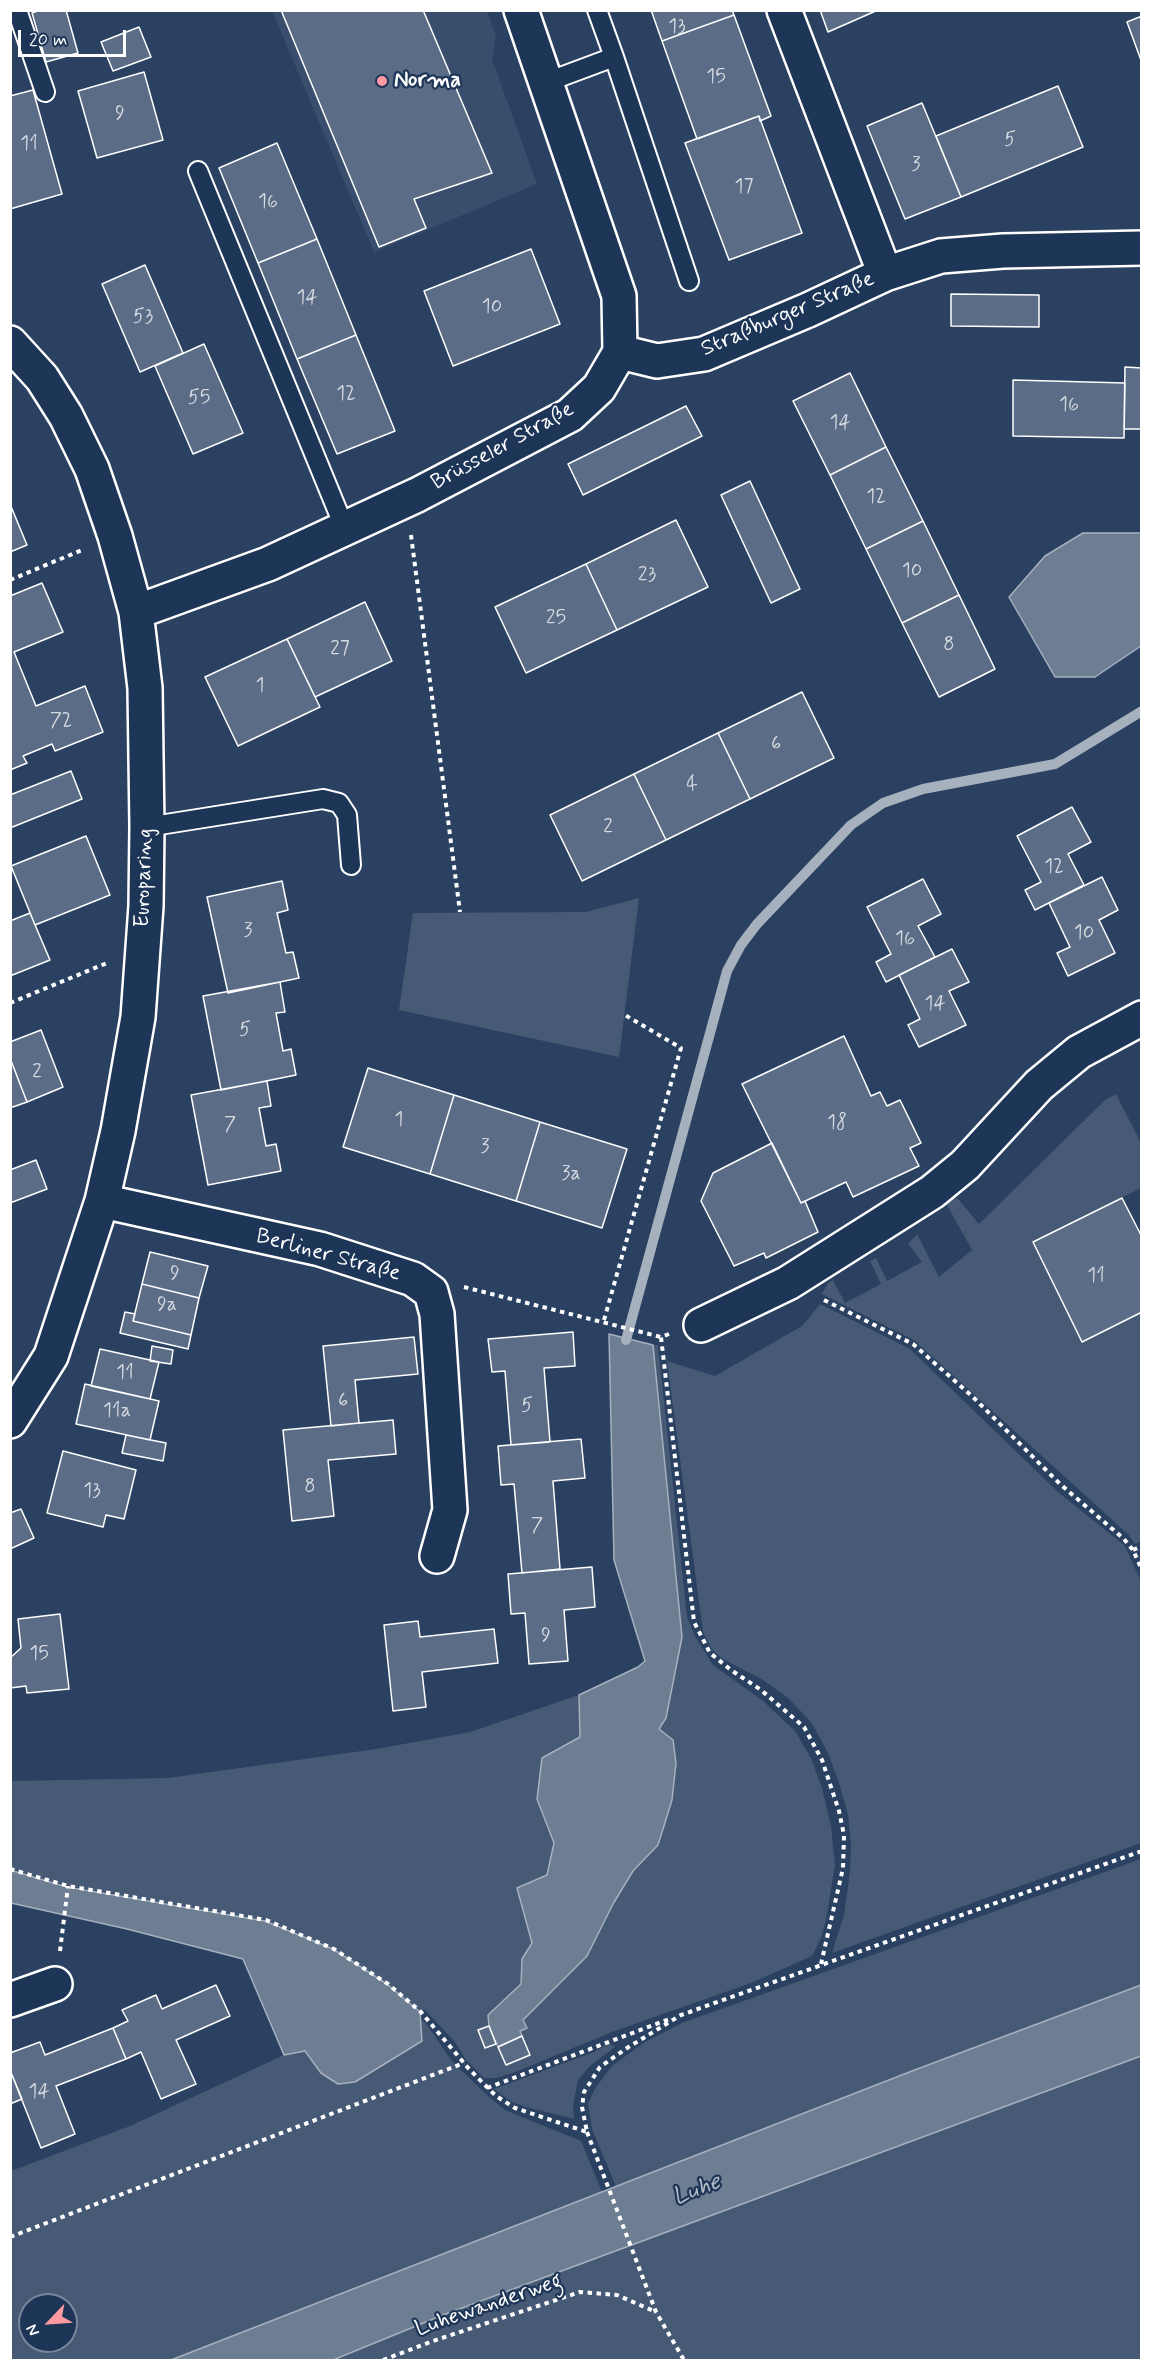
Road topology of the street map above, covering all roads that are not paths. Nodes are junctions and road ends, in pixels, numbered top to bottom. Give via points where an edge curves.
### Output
1 (17, 10) edge
2 (521, 10) edge
3 (597, 10) edge
4 (784, 10) edge
5 (614, 57) junction
6 (547, 82) junction
7 (45, 92) dead end
8 (198, 171) dead end
9 (1142, 248) edge
10 (885, 274) junction
11 (689, 281) dead end
12 (10, 344) edge
13 (620, 352) junction
14 (345, 529) junction
15 (136, 612) junction
16 (147, 826) junction
17 (351, 865) dead end
18 (1142, 1018) edge
19 (102, 1201) junction
20 (701, 1325) road end
21 (10, 1421) edge
22 (437, 1556) dead end
23 (55, 1984) dead end
24 (10, 2000) edge

1 - 7 lane
2 - 6 street
3 - 5 lane
4 - 10 street, Straßburger Straße
5 - 6 lane
5 - 11 lane
6 - 13 street via 619,296
8 - 14 lane
9 - 10 street, Straßburger Straße via 941,256
10 - 13 street, Straßburger Straße via 704,354 657,361
12 - 15 street, Europaring via 42,378 92,469
13 - 14 street, Brüsseler Straße via 599,388 570,415
14 - 15 street, Brüsseler Straße via 268,564
15 - 16 street, Europaring via 145,688
16 - 17 lane via 323,799 339,803 347,815
16 - 19 street, Europaring via 138,1017
18 - 20 street via 1079,1052 1047,1078 964,1165 932,1192 788,1283
19 - 21 street, Europaring via 51,1356
19 - 22 street, Berliner Straße via 320,1250 413,1279 431,1293 437,1314 450,1510
23 - 24 street

